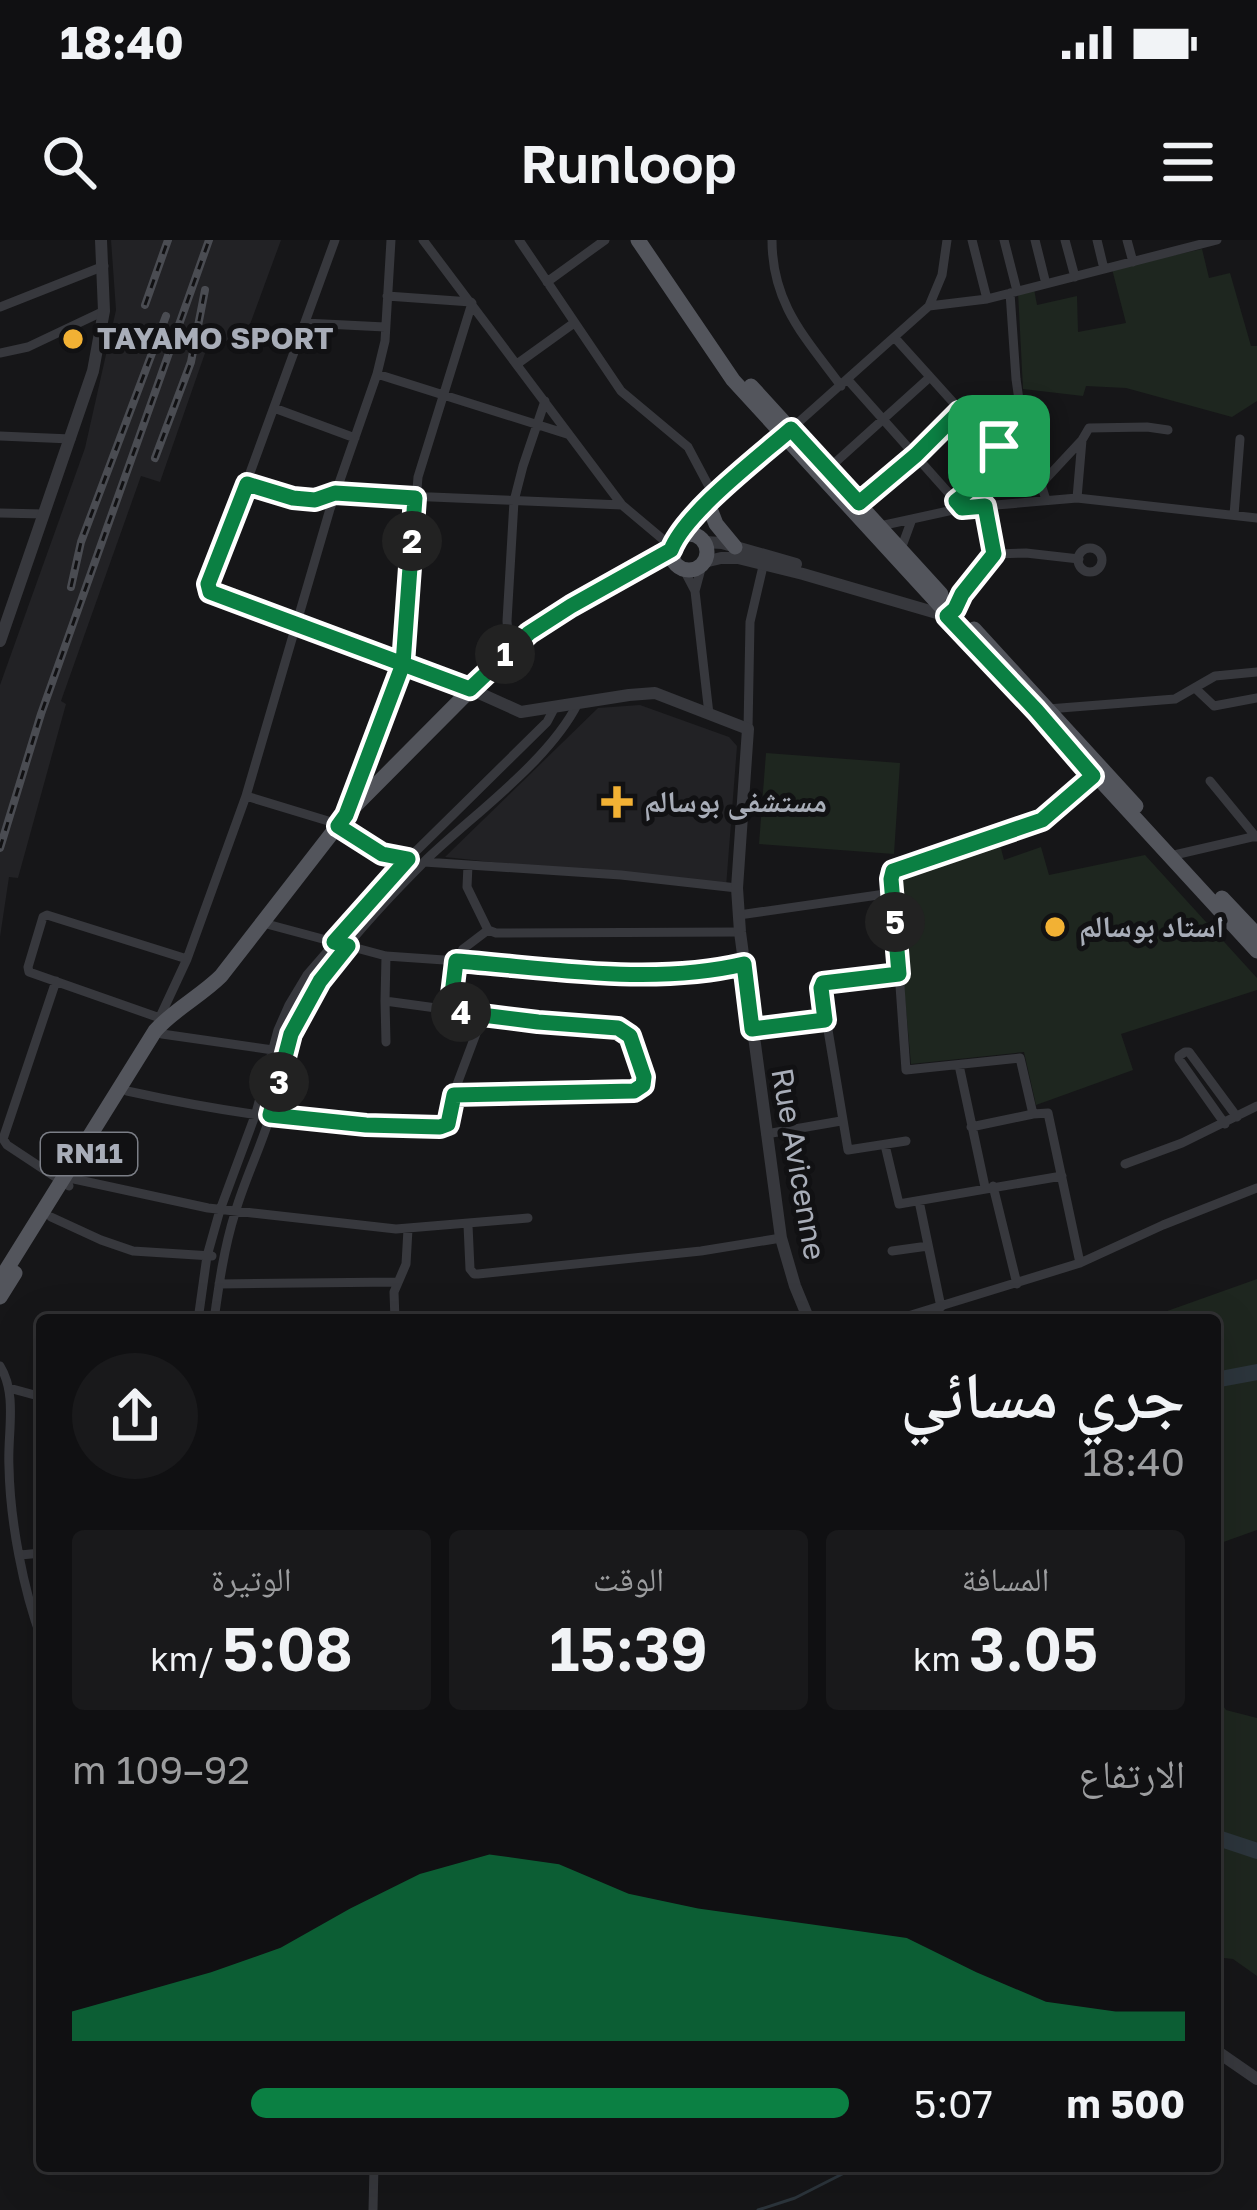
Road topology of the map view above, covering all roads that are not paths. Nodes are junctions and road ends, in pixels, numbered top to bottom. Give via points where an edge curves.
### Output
1 (101, 240) edge
2 (335, 240) edge
3 (391, 240) edge
4 (423, 240) edge
5 (519, 240) edge
6 (605, 240) edge
7 (638, 240) edge
8 (650, 240) edge
9 (772, 240) edge
10 (947, 240) edge
11 (972, 240) edge
12 (1004, 240) edge
13 (1036, 240) edge
14 (1065, 240) edge
15 (1096, 240) edge
16 (1127, 240) edge
17 (1159, 240) edge
18 (1216, 240) edge
19 (1191, 244) edge
20 (1162, 255) junction
21 (1132, 262) junction
22 (104, 266) junction
23 (1104, 269) junction
24 (1075, 277) junction
25 (547, 282) junction
26 (1046, 284) junction
27 (1014, 292) junction
28 (387, 296) junction
29 (986, 299) junction
30 (472, 303) junction
31 (929, 306) junction
32 (0, 307) edge
33 (104, 311) junction
34 (305, 323) junction
35 (574, 323) junction
36 (385, 327) junction
37 (895, 338) junction
38 (0, 353) edge
39 (517, 364) junction
40 (377, 374) junction
41 (930, 377) junction
42 (844, 383) junction
43 (443, 395) junction
44 (545, 401) junction
45 (274, 408) junction
46 (959, 412) junction
47 (885, 420) junction
48 (536, 424) junction
49 (1168, 430) dead end
50 (787, 433) junction
51 (567, 434) junction
52 (0, 436) edge
53 (355, 438) junction
54 (71, 439) junction
55 (1082, 440) junction
56 (1240, 440) dead end
57 (999, 446) junction
58 (916, 455) junction
59 (1028, 463) junction
60 (828, 469) junction
61 (247, 484) junction
62 (1041, 484) junction
63 (335, 493) junction
64 (415, 498) junction
65 (1077, 498) junction
66 (1046, 500) junction
67 (514, 501) junction
68 (711, 501) junction
69 (859, 503) junction
70 (622, 505) junction
71 (959, 505) junction
72 (985, 506) junction
73 (0, 513) edge
74 (44, 514) junction
75 (1234, 515) junction
76 (1257, 518) edge
77 (912, 519) junction
78 (880, 526) junction
79 (704, 540) junction
80 (735, 547) junction
81 (902, 549) junction
82 (676, 550) junction
83 (994, 554) junction
84 (1079, 559) dead end
85 (765, 560) junction
86 (703, 564) junction
87 (695, 591) junction
88 (949, 604) junction
89 (507, 621) junction
90 (296, 625) junction
91 (529, 633) junction
92 (0, 640) edge
93 (510, 650) junction
94 (403, 664) junction
95 (1257, 671) edge
96 (1196, 688) junction
97 (470, 689) junction
98 (1257, 698) edge
99 (578, 703) junction
100 (555, 707) junction
101 (1042, 709) junction
102 (709, 714) junction
103 (748, 729) junction
104 (1093, 776) junction
105 (1210, 781) dead end
106 (1120, 795) junction
107 (246, 796) junction
108 (341, 822) junction
109 (1256, 837) edge
110 (1175, 855) junction
111 (408, 859) junction
112 (424, 862) junction
113 (468, 865) junction
114 (737, 887) junction
115 (892, 893) junction
116 (739, 915) junction
117 (263, 923) junction
118 (488, 930) junction
119 (740, 932) junction
120 (1257, 935) edge
121 (334, 942) junction
122 (348, 946) junction
123 (1257, 952) edge
124 (386, 956) junction
125 (187, 959) junction
126 (456, 961) junction
127 (744, 964) junction
128 (899, 974) junction
129 (56, 981) junction
130 (385, 1001) junction
131 (450, 1011) junction
132 (483, 1015) junction
133 (825, 1020) junction
134 (167, 1021) junction
135 (752, 1029) junction
136 (386, 1042) dead end
137 (272, 1050) junction
138 (958, 1065) junction
139 (127, 1091) junction
140 (454, 1095) junction
141 (1257, 1106) edge
142 (256, 1113) junction
143 (1033, 1114) junction
144 (270, 1115) junction
145 (1237, 1117) junction
146 (841, 1121) junction
147 (1225, 1124) junction
148 (971, 1127) junction
149 (766, 1134) junction
150 (906, 1141) dead end
151 (885, 1145) junction
152 (1125, 1164) dead end
153 (1063, 1176) junction
154 (69, 1182) junction
155 (989, 1186) junction
156 (1257, 1188) edge
157 (919, 1201) junction
158 (220, 1210) junction
159 (235, 1211) junction
160 (50, 1217) junction
161 (528, 1218) dead end
162 (468, 1225) junction
163 (408, 1229) junction
164 (781, 1238) junction
165 (928, 1246) junction
166 (892, 1251) dead end
167 (207, 1256) junction
168 (224, 1257) junction
169 (6, 1259) edge
170 (1080, 1263) junction
171 (0, 1280) edge
172 (397, 1282) junction
173 (1017, 1283) junction
174 (219, 1284) junction
175 (0, 1297) edge
176 (941, 1307) junction
177 (199, 1314) edge
178 (215, 1314) edge
179 (395, 1314) edge
180 (807, 1314) edge
181 (916, 1314) edge
182 (0, 1366) edge
183 (9, 1388) junction
184 (36, 1395) edge
185 (36, 1554) edge
186 (20, 1555) junction
187 (36, 1622) edge
188 (1221, 2054) edge
189 (1257, 2079) edge
190 (374, 2172) edge
191 (373, 2210) edge

1 - 22 street
2 - 34 street
3 - 28 street
4 - 30 street
5 - 25 street
6 - 25 street
7 - 50 main road via 733,380
8 - 50 main road
9 - 42 street via 784,306
10 - 31 street
11 - 29 street
12 - 27 street
13 - 26 street
14 - 24 street
15 - 23 street
16 - 21 street
17 - 20 street
18 - 19 street
19 - 20 street
20 - 21 street
21 - 23 street
22 - 32 street
22 - 33 street
23 - 24 street
24 - 26 street
25 - 35 street
26 - 27 street
27 - 29 street
27 - 59 street
28 - 30 street
28 - 36 street
29 - 31 street
30 - 39 street
30 - 43 street
31 - 37 street
33 - 38 street
33 - 54 street
34 - 36 street
34 - 45 street
35 - 39 street
35 - 68 street via 621,391 688,447
36 - 40 street
37 - 41 street
37 - 42 street
39 - 44 street
40 - 43 street
40 - 53 street
41 - 46 street
41 - 47 street
42 - 47 street
42 - 50 street
43 - 48 street
43 - 64 street
44 - 48 street
44 - 51 street
45 - 53 street
45 - 61 street
46 - 57 street
46 - 58 street
47 - 58 street
47 - 60 street
48 - 51 street
48 - 67 street
49 - 55 street via 1092,428
50 - 60 main road
50 - 68 main road
50 - 88 main road
51 - 70 street
52 - 54 street
53 - 63 street
54 - 74 street
55 - 62 street
55 - 65 street
56 - 75 street
57 - 59 street
57 - 71 street
58 - 69 street
58 - 71 street
59 - 62 street
60 - 69 main road
61 - 63 street via 293,498
61 - 90 street via 208,584 212,593
62 - 66 street
63 - 64 street
63 - 90 street
64 - 67 street
64 - 94 street
65 - 66 street
65 - 75 street
66 - 72 street
67 - 70 street
67 - 89 street
68 - 79 main road
68 - 80 main road via 716,524
68 - 82 main road
69 - 78 main road
70 - 82 street
71 - 72 street
71 - 77 street
72 - 83 street
73 - 74 street
74 - 92 street
75 - 76 street
77 - 78 street
77 - 81 street
78 - 81 main road
79 - 80 street
79 - 82 main road, RN11 via 690,533
79 - 86 main road
80 - 85 street
81 - 88 main road
82 - 86 main road, RN11 via 690,570
82 - 87 street
82 - 91 main road, RN11
83 - 84 street
83 - 88 street
85 - 86 street
85 - 88 street
85 - 103 street via 750,622
86 - 87 street
87 - 102 street
88 - 101 main road
89 - 91 street
89 - 93 street
90 - 94 street
90 - 107 street
91 - 93 main road, RN11
93 - 97 main road, RN11
94 - 97 street
94 - 108 street
95 - 96 street via 1215,676
96 - 98 street via 1214,706
96 - 101 street via 1175,699
97 - 100 street via 521,712
97 - 108 main road, RN11
99 - 100 street
99 - 102 street via 655,693
99 - 112 street via 556,739
100 - 111 street
101 - 104 main road
101 - 106 main road
102 - 103 street
103 - 114 street, Rue Avicenne
104 - 106 main road
104 - 115 street via 1042,820 897,868
105 - 109 street
106 - 110 main road
107 - 108 street
107 - 125 street
108 - 111 street via 382,854
108 - 117 main road, RN11
109 - 110 street
110 - 120 main road
110 - 123 main road
111 - 112 street
111 - 121 street
112 - 113 street
112 - 122 street
113 - 114 street
113 - 118 street via 466,887
114 - 116 street, Rue Avicenne
115 - 116 street
115 - 128 street
116 - 119 street, Rue Avicenne
117 - 121 street
117 - 134 main road, RN11 via 221,976
118 - 119 street
118 - 126 street
119 - 127 street, Rue Avicenne
121 - 122 street
121 - 137 street via 289,1005
122 - 124 street
122 - 144 street via 291,1034
124 - 126 street
124 - 130 street
125 - 129 street via 46,915 28,970
125 - 134 street
126 - 127 street via 663,975
126 - 131 street
127 - 135 street, Rue Avicenne
128 - 133 street via 823,983
128 - 138 street via 906,1070
129 - 134 street
129 - 154 street via 3,1139
130 - 131 street
130 - 136 street
131 - 132 street
132 - 140 street
132 - 140 street via 618,1028 630,1036 643,1085
133 - 135 street
133 - 146 street
134 - 137 street
134 - 139 main road, RN11
134 - 154 main road, RN11
135 - 149 street, Rue Avicenne
137 - 142 street
138 - 143 street via 1022,1059
138 - 148 street
139 - 142 street
139 - 154 main road, RN11
140 - 144 street via 448,1124 440,1127
141 - 145 street
142 - 144 street
142 - 158 street
143 - 148 street
143 - 153 street via 1049,1116
144 - 159 street
145 - 147 street
145 - 147 street via 1185,1052 1179,1059
146 - 149 street
146 - 151 street via 848,1150
147 - 152 street
148 - 155 street
149 - 164 street, Rue Avicenne
150 - 151 street
151 - 157 street via 898,1202
153 - 155 street
153 - 170 street
154 - 158 street
154 - 160 main road, RN11
154 - 169 main road, RN11
155 - 157 street
155 - 173 street
156 - 170 street
157 - 165 street
158 - 159 street
158 - 167 street
159 - 163 street
159 - 168 street
160 - 167 street via 133,1250
160 - 175 main road, RN11
161 - 162 street
162 - 163 street
162 - 164 street via 474,1274
163 - 172 street
164 - 180 street, Rue Avicenne
165 - 166 street
165 - 176 street
167 - 168 street
167 - 177 street
168 - 174 street
169 - 171 main road, RN11
170 - 173 street
172 - 174 street
172 - 179 street
173 - 176 street
174 - 178 street
176 - 181 street
182 - 183 street
183 - 184 street
183 - 186 street via 8,1468
185 - 186 street
186 - 187 street
188 - 189 street
190 - 191 street

